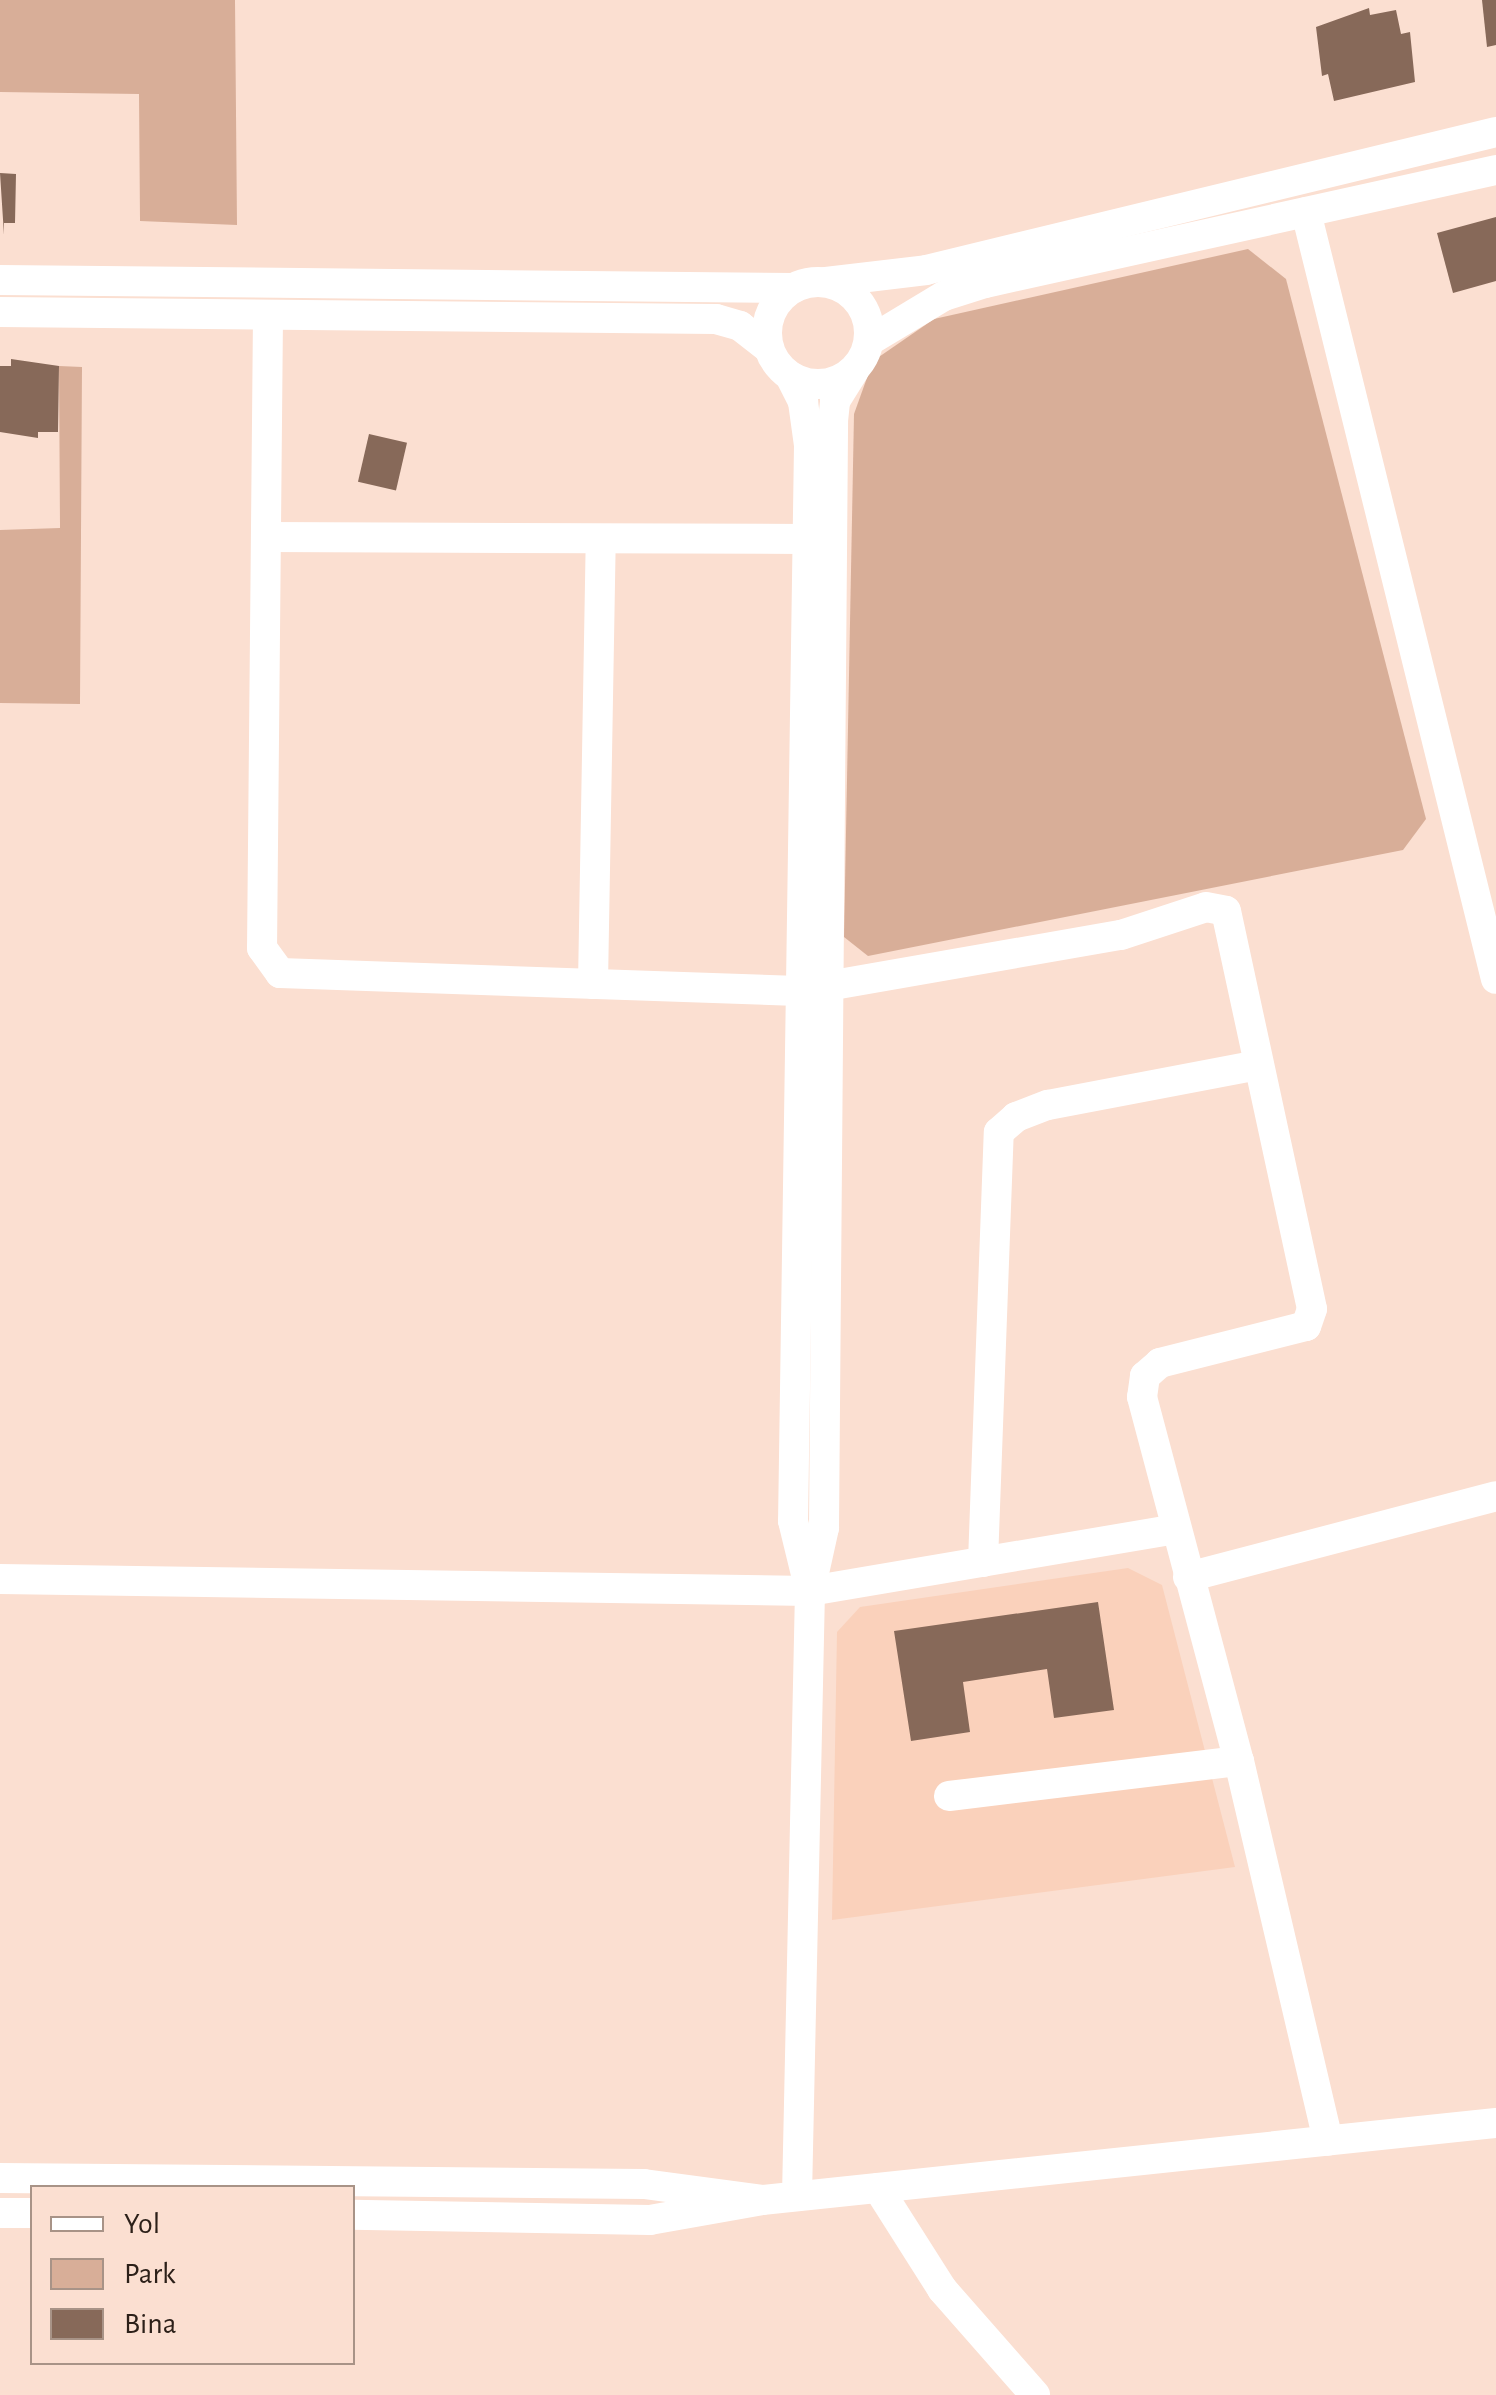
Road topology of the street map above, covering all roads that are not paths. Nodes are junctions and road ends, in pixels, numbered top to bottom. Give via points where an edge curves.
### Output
1 (1496, 132) edge
2 (1496, 170) edge
3 (1306, 212) junction
4 (0, 280) edge
5 (826, 282) junction
6 (793, 288) junction
7 (0, 312) edge
8 (268, 315) junction
9 (869, 341) junction
10 (769, 349) junction
11 (854, 370) junction
12 (790, 376) junction
13 (268, 537) junction
14 (601, 539) junction
15 (808, 539) junction
16 (1496, 979) edge
17 (593, 984) junction
18 (832, 988) junction
19 (799, 991) junction
20 (1258, 1065) junction
21 (1496, 1496) edge
22 (1175, 1530) junction
23 (983, 1562) junction
24 (0, 1578) edge
25 (1188, 1578) junction
26 (810, 1591) junction
27 (1239, 1760) junction
28 (950, 1796) dead end
29 (1496, 2123) edge
30 (1328, 2141) junction
31 (0, 2178) edge
32 (878, 2188) junction
33 (797, 2196) junction
34 (762, 2200) junction
35 (0, 2213) edge
36 (30, 2213) edge
37 (355, 2215) edge
38 (1035, 2395) edge

1 - 5 street via 1002,253
2 - 3 street
3 - 9 street via 984,282 944,296
3 - 16 street
4 - 6 street
5 - 6 street
5 - 9 street via 864,310
6 - 10 street via 770,314
7 - 8 street
8 - 10 street via 716,319 740,326
8 - 13 street
9 - 11 street
10 - 12 street
11 - 12 street via 824,384
11 - 18 street via 835,401 833,421
12 - 15 street via 804,402 810,445
13 - 14 street
13 - 17 street via 262,948 269,965 280,973
14 - 15 street
14 - 17 street
15 - 19 street
17 - 19 street
18 - 19 street
18 - 20 street via 1121,935 1206,906 1226,911
18 - 26 street via 824,1528
19 - 26 street via 792,1522
20 - 22 street via 1312,1309 1306,1326 1216,1344 1160,1362 1145,1376 1142,1398
20 - 23 street via 1048,1105 1016,1116 999,1132
21 - 25 street
22 - 23 street
22 - 25 street
23 - 26 street
24 - 26 street
25 - 27 street
26 - 33 street
27 - 28 street
27 - 30 street
29 - 30 street
30 - 32 street
31 - 34 street via 644,2184
32 - 33 street
32 - 38 street via 942,2289
33 - 34 street
34 - 37 street via 650,2220
35 - 36 street

